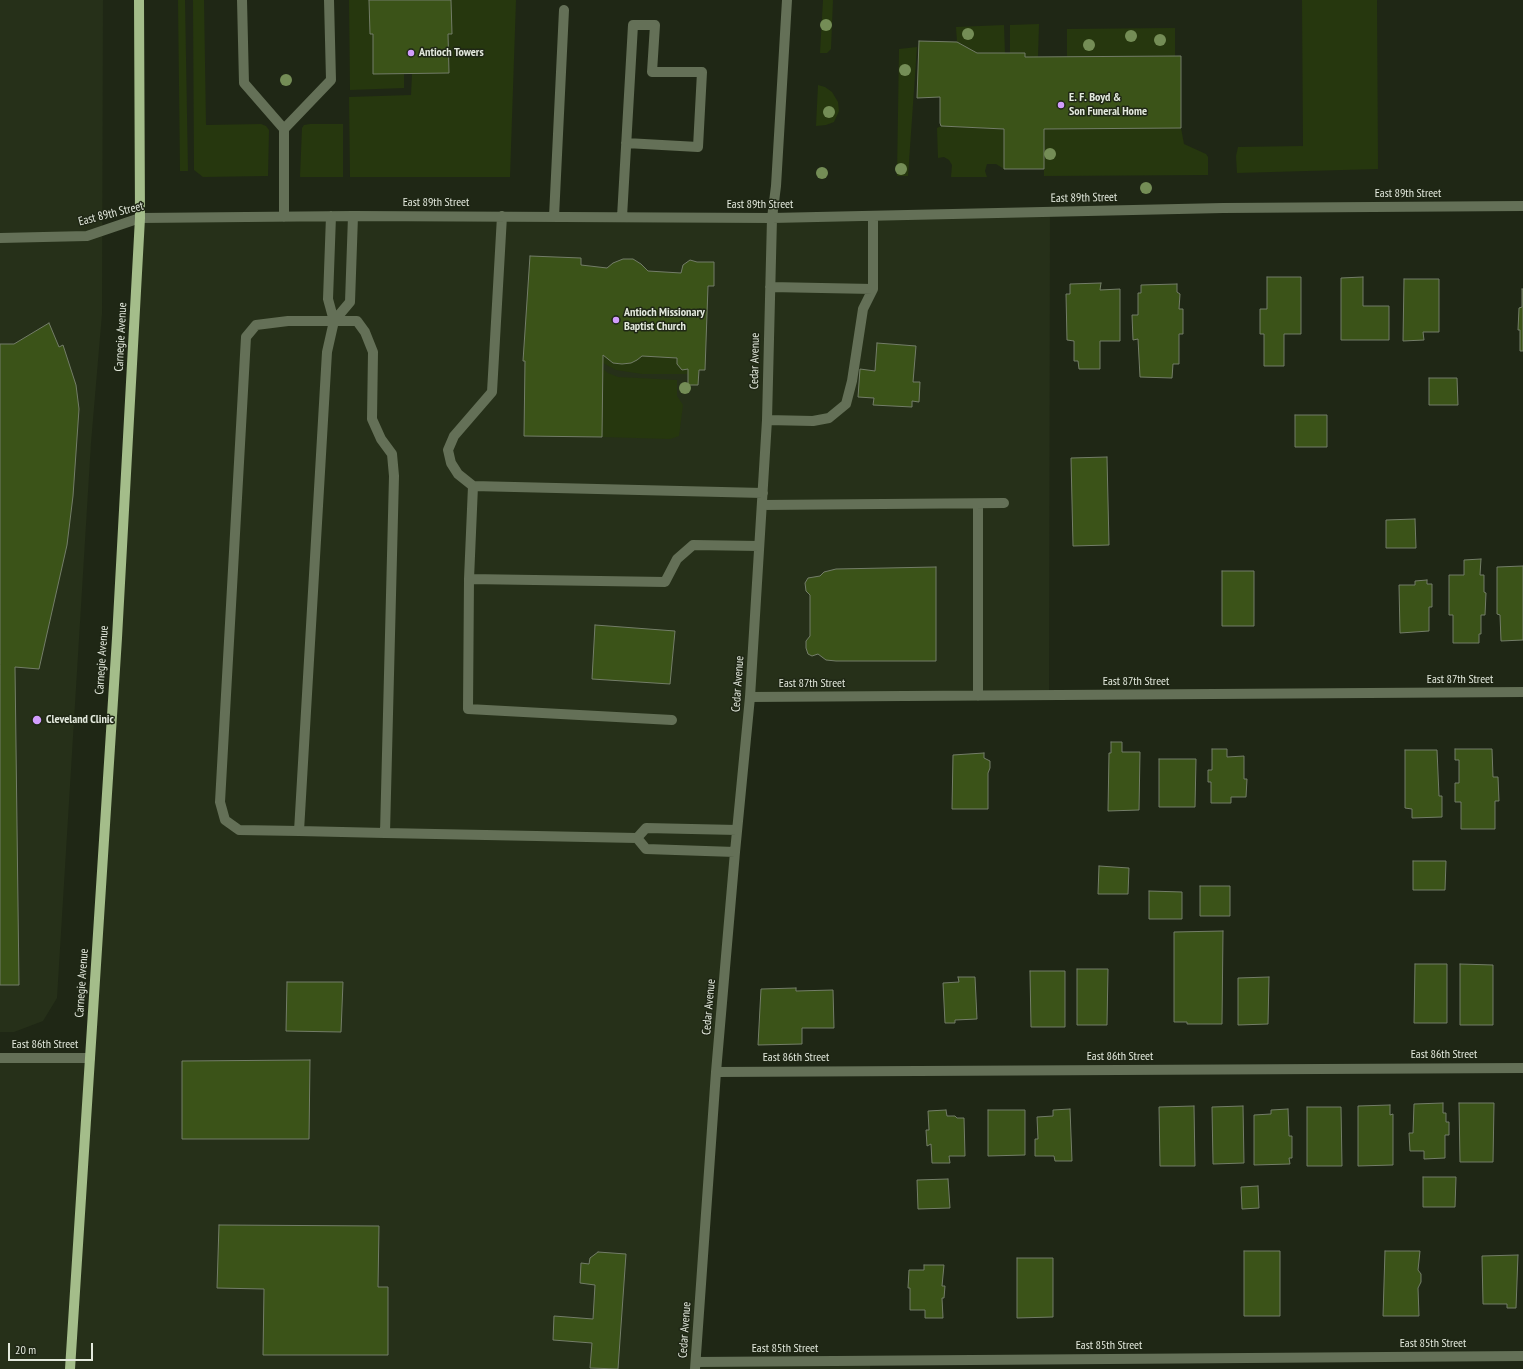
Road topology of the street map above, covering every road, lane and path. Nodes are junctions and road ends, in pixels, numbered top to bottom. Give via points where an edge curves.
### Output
1 (139, 0) edge
2 (242, 0) edge
3 (329, 0) edge
4 (787, 0) edge
5 (564, 10) dead end
6 (284, 129) junction
7 (626, 143) junction
8 (1523, 206) edge
9 (331, 216) junction
10 (353, 216) junction
11 (502, 216) junction
12 (873, 216) junction
13 (284, 217) junction
14 (554, 217) junction
15 (622, 217) junction
16 (140, 218) junction
17 (772, 218) junction
18 (0, 238) edge
19 (770, 287) junction
20 (873, 289) junction
21 (334, 321) junction
22 (768, 420) junction
23 (473, 486) junction
24 (763, 493) junction
25 (1004, 503) dead end
26 (978, 504) junction
27 (762, 505) junction
28 (760, 546) junction
29 (469, 579) junction
30 (1523, 692) edge
31 (978, 696) junction
32 (750, 697) junction
33 (672, 720) dead end
34 (737, 830) junction
35 (299, 831) junction
36 (385, 833) junction
37 (637, 838) junction
38 (735, 852) junction
39 (0, 1058) edge
40 (90, 1058) junction
41 (1523, 1068) edge
42 (716, 1072) junction
43 (1523, 1356) edge
44 (695, 1366) edge
45 (70, 1369) edge

1 - 16 main road, Carnegie Avenue
2 - 6 street via 244,83
3 - 6 street via 331,80
4 - 17 street, Cedar Avenue
5 - 14 street
6 - 13 street
7 - 7 street via 633,26 655,26 652,72 702,72 698,147
7 - 15 street
8 - 12 street, East 89th Street via 1223,208
9 - 10 street, East 89th Street
9 - 13 street, East 89th Street
9 - 21 street via 328,299
10 - 11 street, East 89th Street
10 - 21 street via 350,302
11 - 14 street, East 89th Street
11 - 23 street via 492,392 454,436 448,450 451,463 458,474
12 - 17 street, East 89th Street
12 - 20 street
13 - 16 street, East 89th Street
14 - 15 street, East 89th Street
15 - 17 street, East 89th Street
16 - 18 street, East 89th Street via 87,236
16 - 40 main road, Carnegie Avenue
17 - 19 street, Cedar Avenue
19 - 20 street
19 - 22 street, Cedar Avenue
20 - 22 street via 863,309 846,404 829,418 813,421
21 - 35 street via 327,352
21 - 35 street via 288,321 256,325 246,336 220,802 225,820 238,830
21 - 36 street via 358,321 365,332 372,352 372,419 380,439 392,454
22 - 24 street, Cedar Avenue
23 - 24 street
23 - 29 street
24 - 27 street, Cedar Avenue
25 - 26 street
26 - 27 street
26 - 31 street
27 - 28 street, Cedar Avenue
28 - 29 street via 693,545 677,558 665,582
28 - 32 street, Cedar Avenue
29 - 33 street via 468,709
30 - 31 street, East 87th Street
31 - 32 street, East 87th Street
32 - 34 street, Cedar Avenue
34 - 37 street via 646,828
34 - 38 street, Cedar Avenue
35 - 36 street
36 - 37 street
37 - 38 street via 646,849
38 - 42 street, Cedar Avenue
39 - 40 street, East 86th Street
40 - 45 main road, Carnegie Avenue
41 - 42 street, East 86th Street
42 - 44 street, Cedar Avenue
43 - 44 street, East 85th Street

